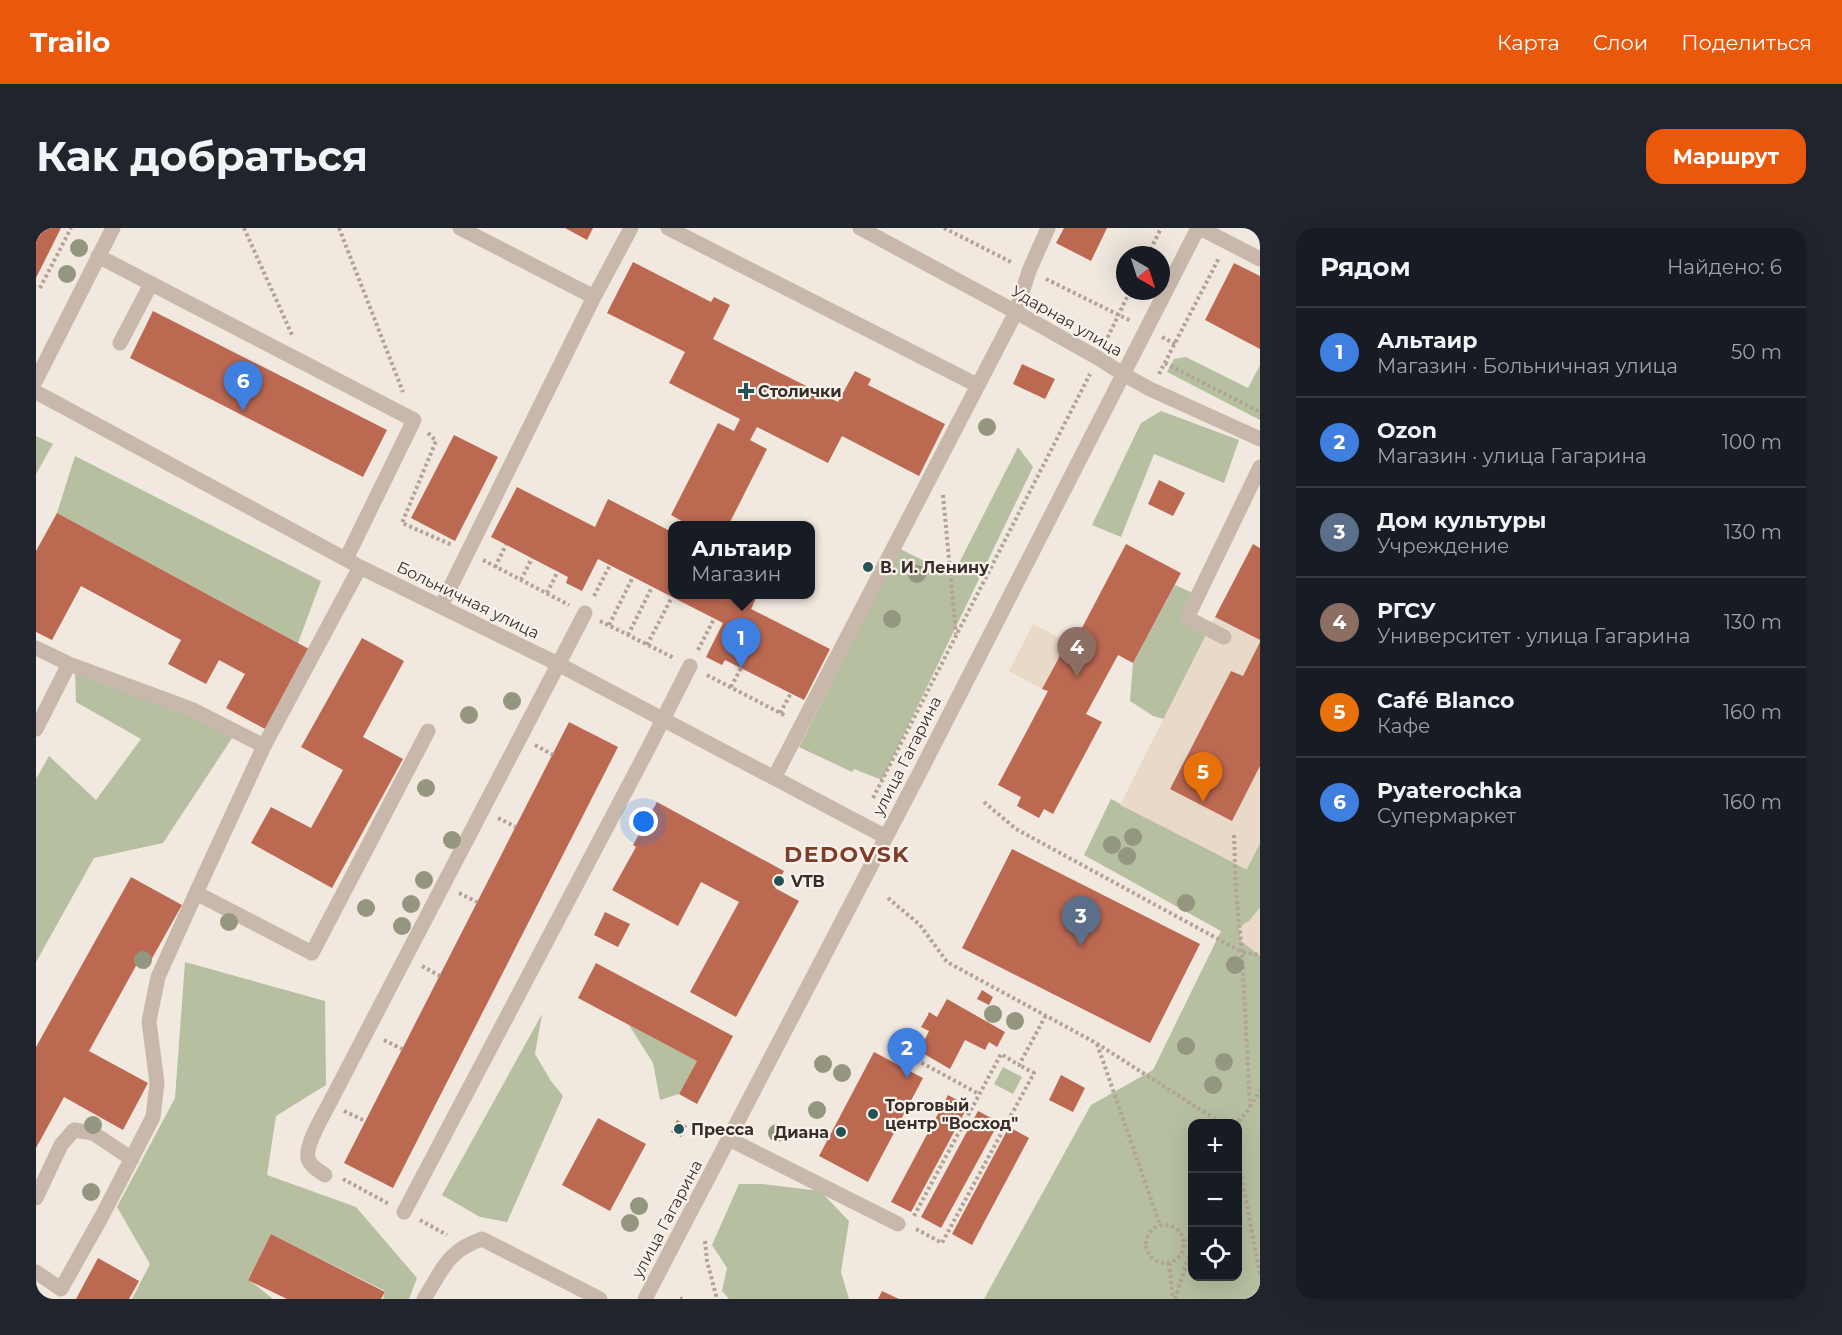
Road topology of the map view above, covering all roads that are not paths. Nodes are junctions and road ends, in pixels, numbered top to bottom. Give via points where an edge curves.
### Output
1 (113, 228) edge
2 (460, 228) edge
3 (631, 228) edge
4 (668, 228) edge
5 (860, 228) edge
6 (1048, 228) edge
7 (1199, 228) edge
8 (98, 256) junction
9 (1260, 259) edge
10 (151, 284) junction
11 (594, 297) junction
12 (1016, 312) junction
13 (120, 343) dead end
14 (1123, 374) junction
15 (36, 380) edge
16 (977, 385) junction
17 (36, 392) edge
18 (1260, 439) edge
19 (1260, 467) edge
20 (346, 559) junction
21 (360, 567) junction
22 (441, 606) junction
23 (585, 613) road end
24 (1224, 637) dead end
25 (36, 648) edge
26 (69, 664) junction
27 (558, 664) junction
28 (690, 666) road end
29 (663, 720) junction
30 (36, 729) edge
31 (428, 730) dead end
32 (264, 746) junction
33 (774, 778) junction
34 (886, 837) junction
35 (196, 893) junction
36 (729, 1139) junction
37 (132, 1159) junction
38 (325, 1175) road end
39 (36, 1198) edge
40 (404, 1212) road end
41 (898, 1224) dead end
42 (36, 1272) edge
43 (424, 1299) edge
44 (600, 1299) edge
45 (645, 1299) edge

1 - 8 street
2 - 11 street
3 - 11 street
4 - 16 street
5 - 12 street, Ударная улица
6 - 12 street
7 - 9 street
7 - 14 street, улица Гагарина
8 - 10 street
8 - 15 street
10 - 13 street
10 - 20 street via 414,420
11 - 22 street
12 - 14 street, Ударная улица
12 - 16 street
14 - 18 street, Ударная улица
14 - 34 street, улица Гагарина
16 - 33 street
17 - 20 street, Больничная улица
19 - 24 street via 1187,618
20 - 21 street, Больничная улица
21 - 22 street, Больничная улица
21 - 32 street
22 - 27 street, Больничная улица
23 - 27 street
25 - 26 street
26 - 30 street
26 - 32 street via 191,709
27 - 29 street, Больничная улица
27 - 38 street via 308,1149 313,1167
28 - 29 street
29 - 33 street, Больничная улица
29 - 40 street
31 - 35 street via 312,953
32 - 35 street
33 - 34 street, Больничная улица
34 - 36 street, улица Гагарина
35 - 37 street via 158,977 149,1020 157,1083 153,1117
36 - 41 street
36 - 45 street, улица Гагарина
37 - 39 street via 93,1133 74,1130 61,1145
37 - 42 street via 61,1289
43 - 44 street via 450,1257 483,1239

